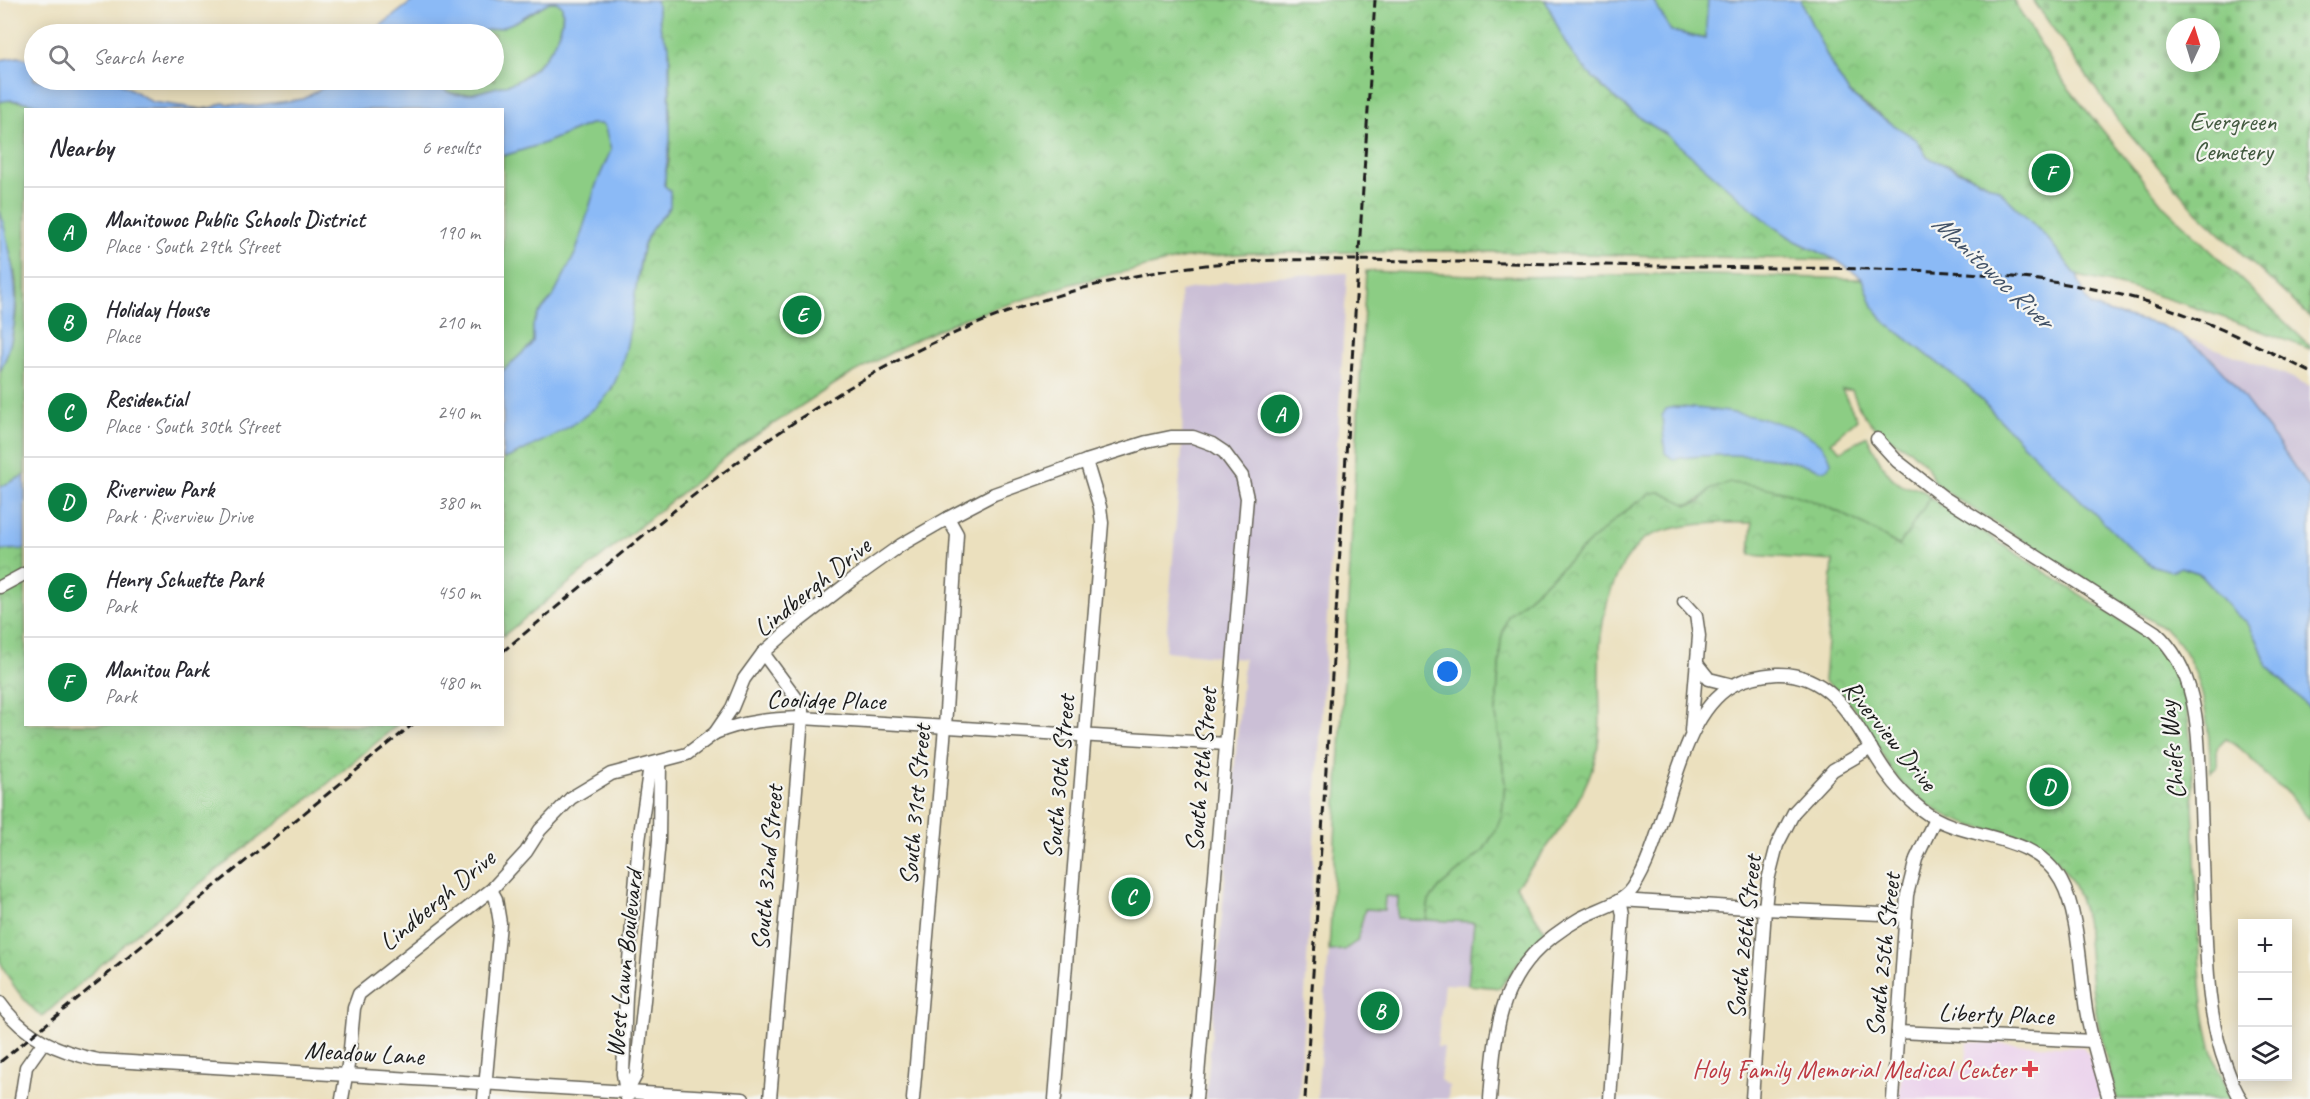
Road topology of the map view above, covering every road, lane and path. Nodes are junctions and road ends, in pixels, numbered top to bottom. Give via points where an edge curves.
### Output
1 (1877, 439) dead end
2 (1224, 452) joint
3 (1086, 461) junction
4 (948, 518) junction
5 (24, 574) edge
6 (0, 586) edge
7 (1684, 602) dead end
8 (763, 653) junction
9 (1697, 664) junction
10 (1733, 685) junction
11 (802, 718) junction
12 (945, 727) junction
13 (715, 733) junction
14 (1085, 736) junction
15 (1691, 739) junction
16 (1226, 744) junction
17 (1871, 748) junction
18 (655, 764) junction
19 (1935, 819) junction
20 (491, 890) junction
21 (1620, 900) junction
22 (1765, 909) junction
23 (1905, 915) junction
24 (1, 1006) edge
25 (1898, 1032) junction
26 (2093, 1041) junction
27 (44, 1043) junction
28 (346, 1075) junction
29 (485, 1083) junction
30 (627, 1096) edge
31 (21, 1099) edge
32 (342, 1099) edge
33 (484, 1099) edge
34 (743, 1099) edge
35 (770, 1099) edge
36 (913, 1099) edge
37 (1054, 1099) edge
38 (1196, 1099) edge
39 (1490, 1099) edge
40 (1610, 1099) edge
41 (1752, 1099) edge
42 (1893, 1099) edge
43 (2109, 1099) edge
44 (2241, 1099) edge

1 - 44 street, Chiefs Way via 1943,497 2155,632 2178,660 2198,735 2209,999 2221,1052
2 - 3 street, Lindbergh Drive via 1193,437 1170,437
2 - 16 street, South 29th Street via 1242,476 1247,498
3 - 4 street, Lindbergh Drive via 994,494
3 - 14 street, South 30th Street via 1102,523
4 - 8 street, Lindbergh Drive via 852,580
4 - 12 street, South 31st Street via 957,534
5 - 6 street
7 - 9 street via 1696,615
8 - 11 street, South 32nd Street via 802,706
8 - 13 street, Lindbergh Drive
9 - 10 street via 1709,679
9 - 15 street
10 - 15 street, Riverview Drive via 1705,710
10 - 17 street, Riverview Drive via 1766,675 1805,679 1838,700
11 - 12 street, Coolidge Place
11 - 13 street, Coolidge Place via 766,719
11 - 35 street, South 32nd Street
12 - 14 street, Coolidge Place
12 - 36 street, South 31st Street
13 - 18 street, Lindbergh Drive via 687,754
14 - 16 street, Coolidge Place
14 - 37 street, South 30th Street
15 - 21 street, Riverview Drive via 1645,864 1632,890
16 - 38 street, South 29th Street
17 - 19 street, Riverview Drive via 1897,786
17 - 22 street, South 26th Street via 1833,770 1794,812 1777,845
18 - 20 street, Lindbergh Drive via 611,774 571,798
18 - 30 street, West Lawn Boulevard via 639,841 626,996 623,1074
18 - 30 street, West Lawn Boulevard via 659,840 636,1075
19 - 23 street, South 25th Street via 1910,878
19 - 26 street, Riverview Drive via 2024,846 2039,855 2061,880 2077,938
20 - 28 street, Lindbergh Drive via 359,994
20 - 29 street via 500,923
21 - 22 street
21 - 39 street, Riverview Drive via 1566,926 1521,967 1500,1014
21 - 40 street via 1623,915
22 - 23 street
22 - 41 street, South 26th Street
23 - 25 street, South 25th Street
24 - 27 street, Meadow Lane
25 - 26 street, Liberty Place
25 - 42 street, South 25th Street
26 - 43 street, Riverview Drive
27 - 28 street, Meadow Lane via 98,1060
27 - 31 street via 26,1067
28 - 29 street, Meadow Lane
28 - 32 street
29 - 30 street, Meadow Lane
29 - 33 street
30 - 34 street, Meadow Lane

